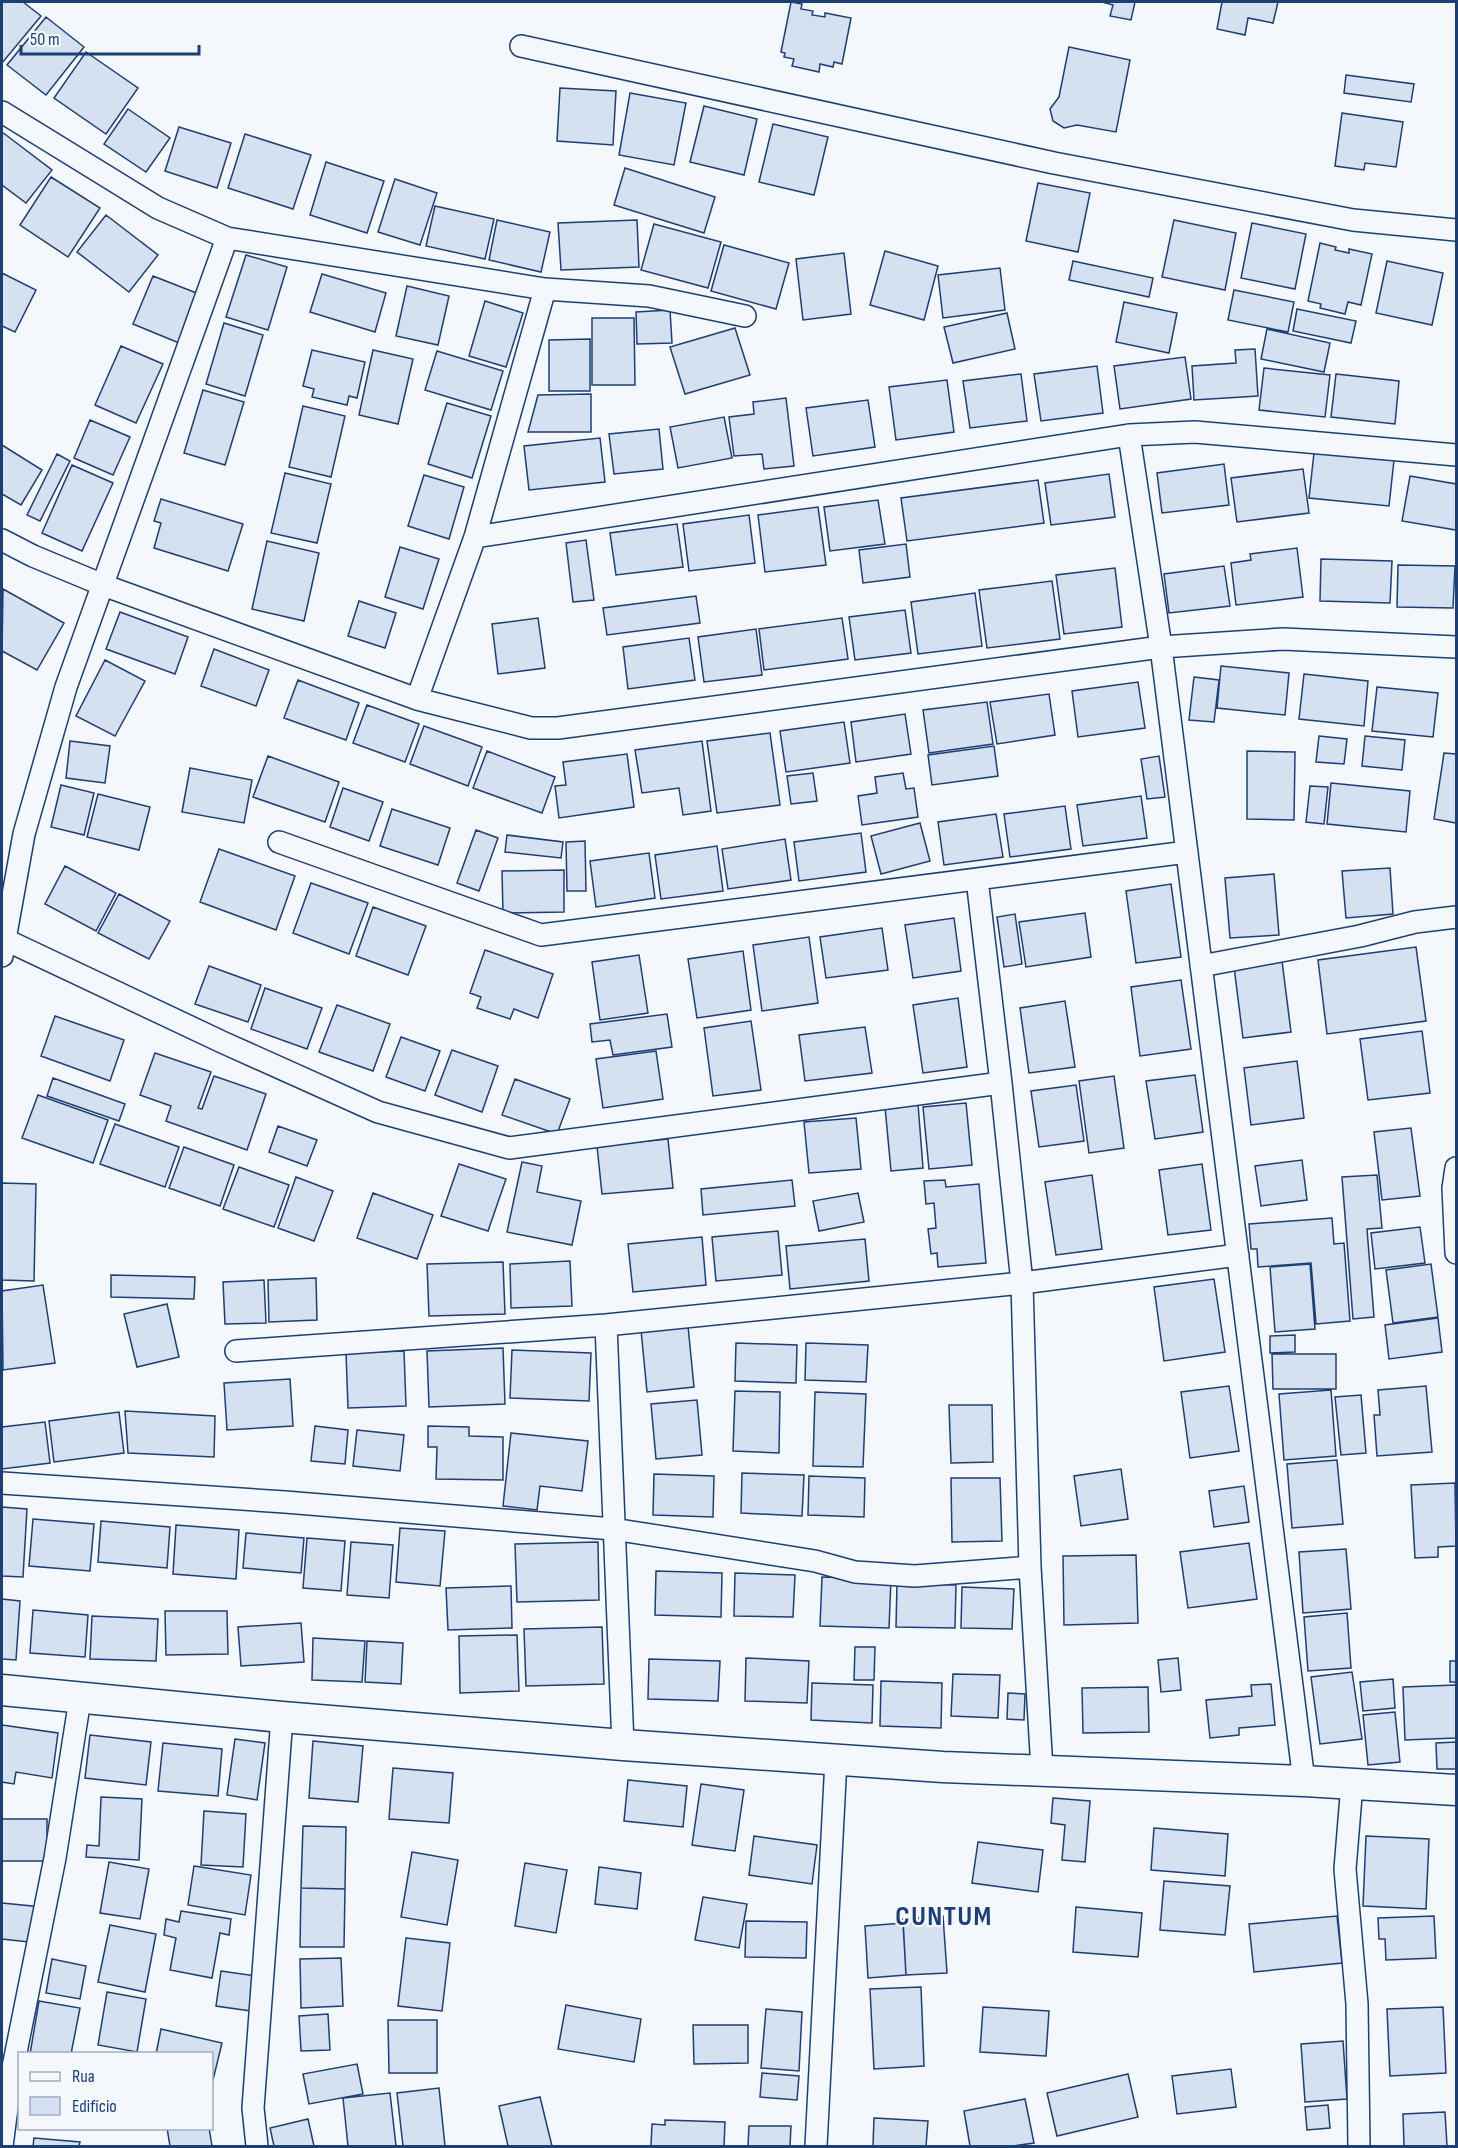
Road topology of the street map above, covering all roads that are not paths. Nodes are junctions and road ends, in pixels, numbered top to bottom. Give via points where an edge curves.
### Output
1 (521, 46) dead end
2 (2, 112) edge
3 (1456, 230) edge
4 (227, 238) junction
5 (545, 289) junction
6 (745, 316) dead end
7 (1129, 435) junction
8 (1456, 455) edge
9 (475, 537) junction
10 (2, 540) edge
11 (103, 585) junction
12 (1161, 647) junction
13 (1456, 647) edge
14 (417, 699) junction
15 (279, 842) dead end
16 (1187, 852) junction
17 (976, 879) junction
18 (1456, 917) edge
19 (3, 947) edge
20 (1201, 966) junction
21 (1001, 1083) junction
22 (1456, 1168) edge
23 (1456, 1253) edge
24 (1238, 1256) junction
25 (1022, 1283) junction
26 (606, 1325) junction
27 (236, 1351) dead end
28 (2, 1482) edge
29 (614, 1528) junction
30 (1030, 1567) junction
31 (2, 1690) edge
32 (80, 1699) junction
33 (282, 1718) junction
34 (623, 1745) junction
35 (836, 1760) junction
36 (1042, 1770) junction
37 (1304, 1781) junction
38 (1352, 1784) junction
39 (1456, 1790) edge
40 (2, 2146) edge
41 (256, 2146) edge
42 (816, 2146) edge
43 (1359, 2146) edge

1 - 3 street via 1054,163 1353,220
2 - 4 street via 158,208
4 - 5 street
4 - 11 street
5 - 6 street via 649,296
5 - 9 street
7 - 8 street via 1195,432
7 - 9 street
7 - 12 street
9 - 14 street
10 - 11 street
11 - 14 street
11 - 19 street via 66,687 24,834
12 - 13 street via 1283,639
12 - 14 street via 558,728 531,728
12 - 16 street
15 - 17 street via 541,935
16 - 17 street
16 - 20 street
17 - 21 street
18 - 20 street
19 - 21 street via 378,1112 508,1148
20 - 24 street
21 - 25 street
22 - 23 street
24 - 25 street
24 - 37 street
25 - 26 street
25 - 30 street
26 - 27 street
26 - 29 street
28 - 29 street
29 - 30 street via 815,1561 855,1572 915,1576
29 - 34 street
30 - 36 street
31 - 32 main road
32 - 33 main road
32 - 40 street
33 - 34 main road
33 - 41 street via 253,2108
34 - 35 main road
35 - 36 main road
35 - 42 street
36 - 37 main road
37 - 38 main road
38 - 39 main road
38 - 43 street via 1345,1869 1357,2004

